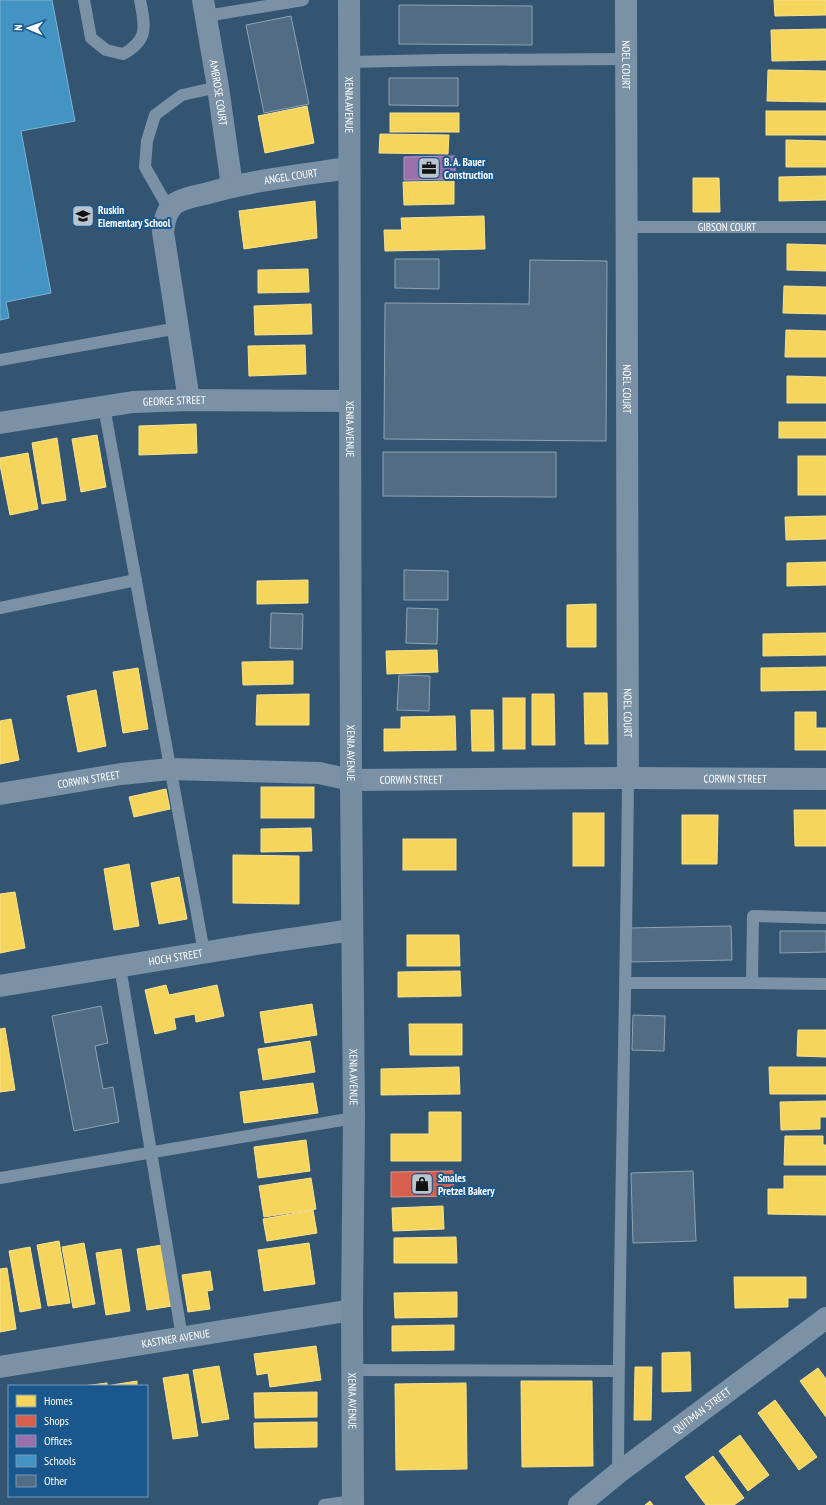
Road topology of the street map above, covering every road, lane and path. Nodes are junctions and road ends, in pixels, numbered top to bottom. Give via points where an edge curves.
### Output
1 (84, 0) edge
2 (140, 0) edge
3 (303, 0) edge
4 (349, 0) edge
5 (626, 0) edge
6 (204, 8) edge
7 (626, 59) junction
8 (349, 62) junction
9 (218, 86) junction
10 (349, 168) junction
11 (232, 186) junction
12 (169, 209) junction
13 (627, 227) junction
14 (826, 227) edge
15 (178, 328) junction
16 (0, 360) edge
17 (189, 400) junction
18 (350, 400) junction
19 (104, 406) junction
20 (0, 423) edge
21 (136, 580) junction
22 (0, 608) edge
23 (170, 769) junction
24 (628, 778) junction
25 (826, 779) edge
26 (351, 780) junction
27 (0, 794) edge
28 (826, 918) edge
29 (352, 930) junction
30 (204, 952) junction
31 (120, 967) junction
32 (626, 983) junction
33 (752, 983) junction
34 (826, 984) edge
35 (0, 986) edge
36 (354, 1118) junction
37 (151, 1152) junction
38 (0, 1178) edge
39 (352, 1310) junction
40 (826, 1318) edge
41 (182, 1337) junction
42 (0, 1367) edge
43 (352, 1370) junction
44 (618, 1371) junction
45 (618, 1473) junction
46 (353, 1503) edge
47 (324, 1505) edge
48 (579, 1505) edge

1 - 2 lane via 91,38 106,50 123,54 135,48 144,33
3 - 6 lane
4 - 8 street, XENIA AVENUE
5 - 7 street, NOEL COURT
6 - 9 street, AMBROSE COURT
7 - 8 lane
7 - 13 street, NOEL COURT
8 - 10 street, XENIA AVENUE
9 - 11 street, AMBROSE COURT
9 - 12 lane via 182,95 155,115 147,141 145,167
10 - 11 street, ANGEL COURT
10 - 18 street, XENIA AVENUE
11 - 12 street, ANGEL COURT via 176,202
12 - 15 street via 163,232
13 - 14 lane, GIBSON COURT
13 - 24 street, NOEL COURT
15 - 16 lane
15 - 17 street
17 - 18 street, GEORGE STREET
17 - 19 street, GEORGE STREET
18 - 26 street, XENIA AVENUE
19 - 20 street, GEORGE STREET
19 - 21 lane
21 - 22 lane
21 - 23 lane
23 - 26 street, CORWIN STREET via 319,773
23 - 27 street, CORWIN STREET via 121,774
23 - 30 lane
24 - 25 street, CORWIN STREET
24 - 26 street, CORWIN STREET
24 - 32 lane
26 - 29 street, XENIA AVENUE
28 - 33 lane via 753,916
29 - 30 street, HOCH STREET
29 - 36 street, XENIA AVENUE
30 - 31 street, HOCH STREET
31 - 35 street, HOCH STREET
31 - 37 lane
32 - 33 lane
32 - 44 lane
33 - 34 lane
36 - 37 lane
36 - 39 street, XENIA AVENUE
37 - 38 lane
37 - 41 lane
39 - 41 street, KASTNER AVENUE
39 - 43 street, XENIA AVENUE
40 - 45 street, QUITMAN STREET
41 - 42 street, KASTNER AVENUE
43 - 44 lane
43 - 46 street, XENIA AVENUE
44 - 45 lane
45 - 48 street, QUITMAN STREET
46 - 47 lane

